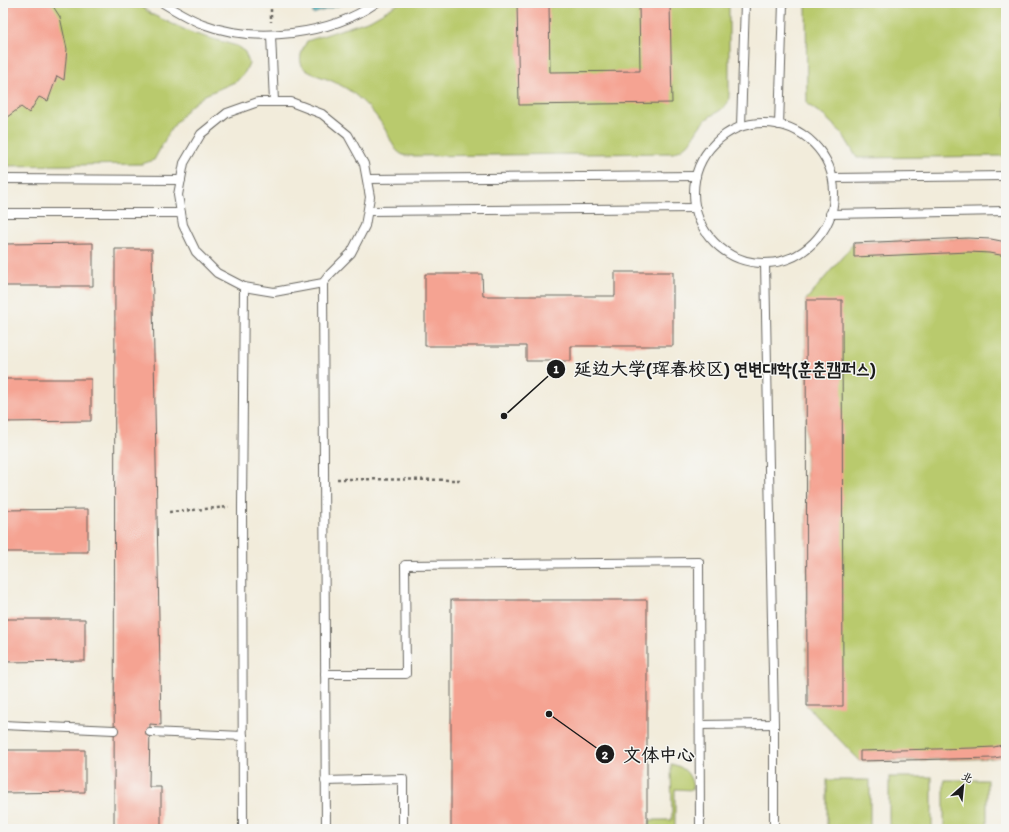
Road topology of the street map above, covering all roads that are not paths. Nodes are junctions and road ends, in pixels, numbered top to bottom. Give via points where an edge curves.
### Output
1 (163, 3) edge
2 (376, 3) edge
3 (745, 3) edge
4 (783, 3) edge
5 (271, 35) junction
6 (274, 102) junction
7 (779, 125) junction
8 (741, 126) junction
9 (696, 176) junction
10 (1006, 176) edge
11 (3, 178) edge
12 (833, 178) junction
13 (367, 179) junction
14 (181, 180) junction
15 (696, 208) junction
16 (368, 211) junction
17 (1006, 211) edge
18 (3, 213) edge
19 (181, 213) junction
20 (830, 214) junction
21 (765, 263) junction
22 (324, 283) junction
23 (244, 287) junction
24 (325, 674) junction
25 (774, 724) junction
26 (3, 725) edge
27 (700, 725) junction
28 (114, 730) dead end
29 (150, 732) dead end
30 (243, 736) junction
31 (326, 780) junction
32 (243, 829) edge
33 (326, 829) edge
34 (404, 829) edge
35 (700, 829) edge
36 (774, 829) edge

1 - 5 lane via 204,24 236,33
2 - 5 lane via 341,22 308,31
3 - 8 lane
4 - 7 lane
5 - 6 lane
6 - 13 lane via 291,102 322,114 348,135 364,164
6 - 14 lane via 258,102 227,113 216,121 201,134 184,163
7 - 8 lane via 764,122
7 - 12 lane via 808,138 824,156
8 - 9 lane via 721,136 706,153
9 - 13 lane
9 - 15 lane via 693,196
10 - 12 lane
11 - 14 lane
12 - 20 lane via 834,202
13 - 16 lane via 370,197
14 - 19 lane via 178,196
15 - 16 lane
15 - 21 lane via 698,218 709,237 726,252 747,261
16 - 22 lane via 365,226 352,253
17 - 20 lane
18 - 19 lane
19 - 23 lane via 183,225 196,252 218,273
20 - 21 lane via 827,225 812,244 792,258
21 - 25 lane
22 - 23 lane via 274,292
22 - 24 lane
23 - 30 lane
24 - 27 lane via 406,674 405,565 699,562
24 - 31 lane
25 - 27 lane
25 - 36 lane
26 - 28 lane
27 - 35 lane
29 - 30 lane
30 - 32 lane
31 - 33 lane
31 - 34 lane via 403,779

